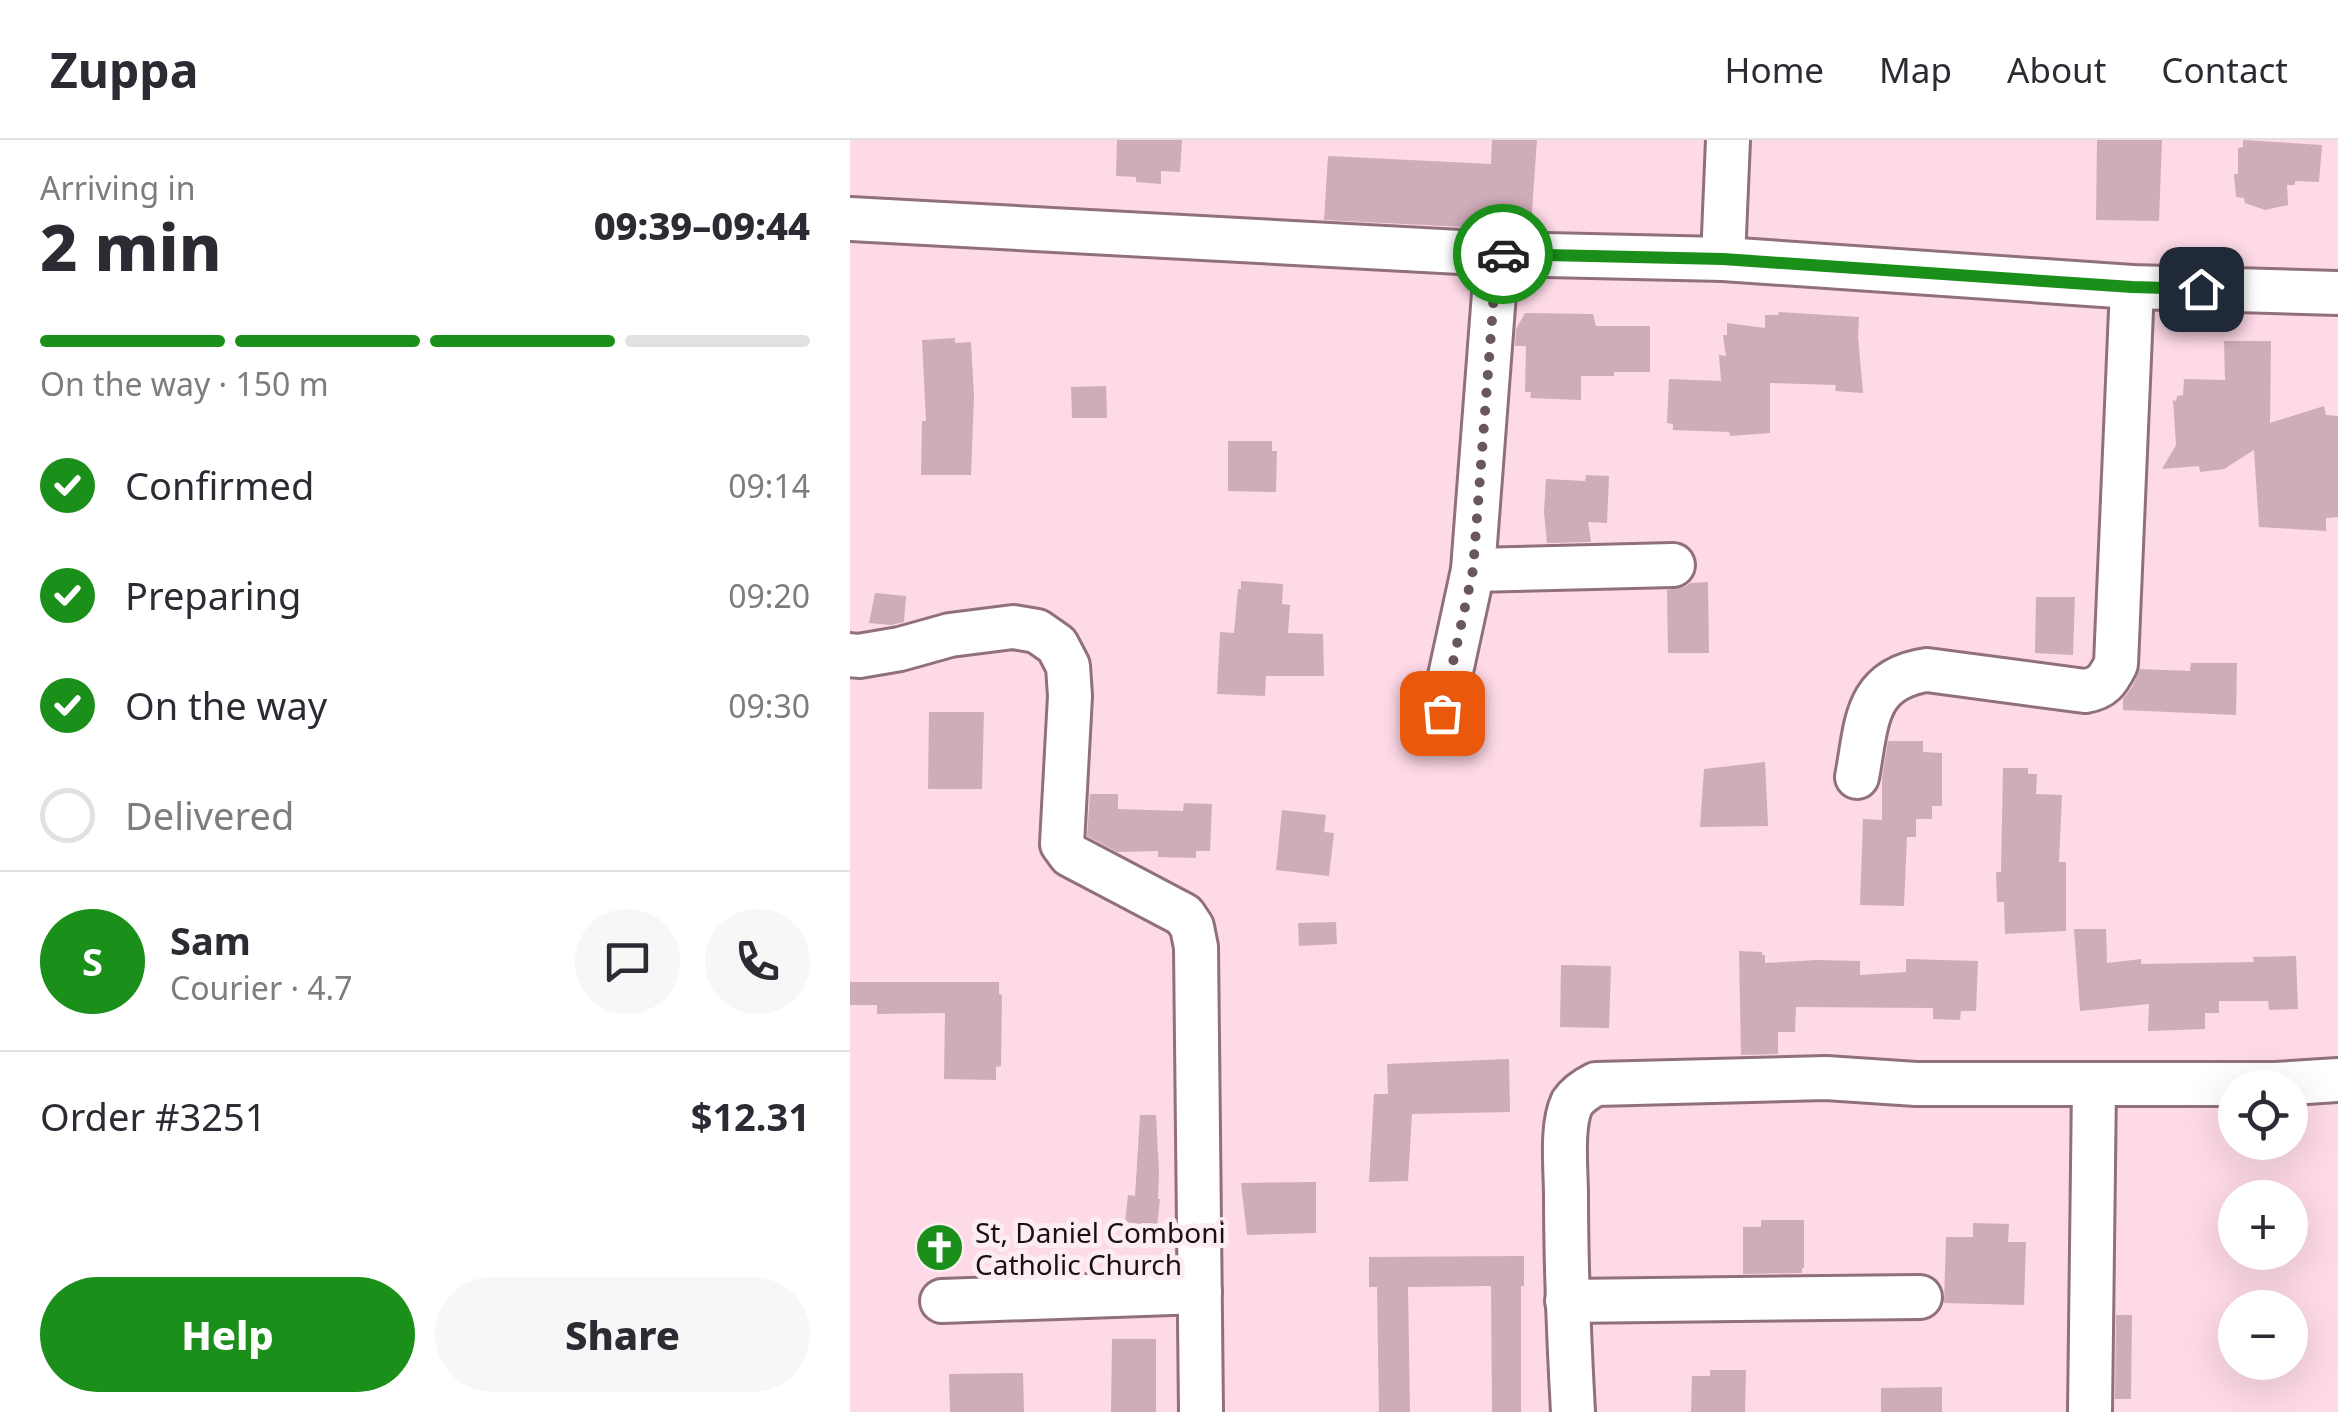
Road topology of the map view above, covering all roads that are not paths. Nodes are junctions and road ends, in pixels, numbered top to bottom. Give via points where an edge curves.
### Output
1 (1728, 140) edge
2 (850, 219) edge
3 (1497, 254) junction
4 (1723, 259) junction
5 (2132, 287) junction
6 (2338, 293) edge
7 (1673, 565) dead end
8 (1473, 570) junction
9 (850, 656) edge
10 (1442, 713) dead end
11 (1857, 777) dead end
12 (2338, 1080) edge
13 (2094, 1084) junction
14 (1200, 1292) junction
15 (1920, 1297) dead end
16 (942, 1300) dead end
17 (1567, 1301) junction
18 (1202, 1412) edge
19 (1573, 1412) edge
20 (2090, 1412) edge

1 - 4 street
2 - 3 street
3 - 4 street
3 - 8 street
4 - 5 street
5 - 6 street
5 - 11 street via 2116,664 2109,677 2085,691 1926,670 1894,679 1871,708
7 - 8 street
8 - 10 street
9 - 14 street via 1013,627 1037,631 1057,645 1068,666 1070,696 1062,844 1070,855 1184,915 1192,926
12 - 13 street
13 - 17 street via 1826,1078 1596,1084 1582,1091 1568,1120
13 - 20 street
14 - 16 street
14 - 18 street
15 - 17 street
17 - 19 street

